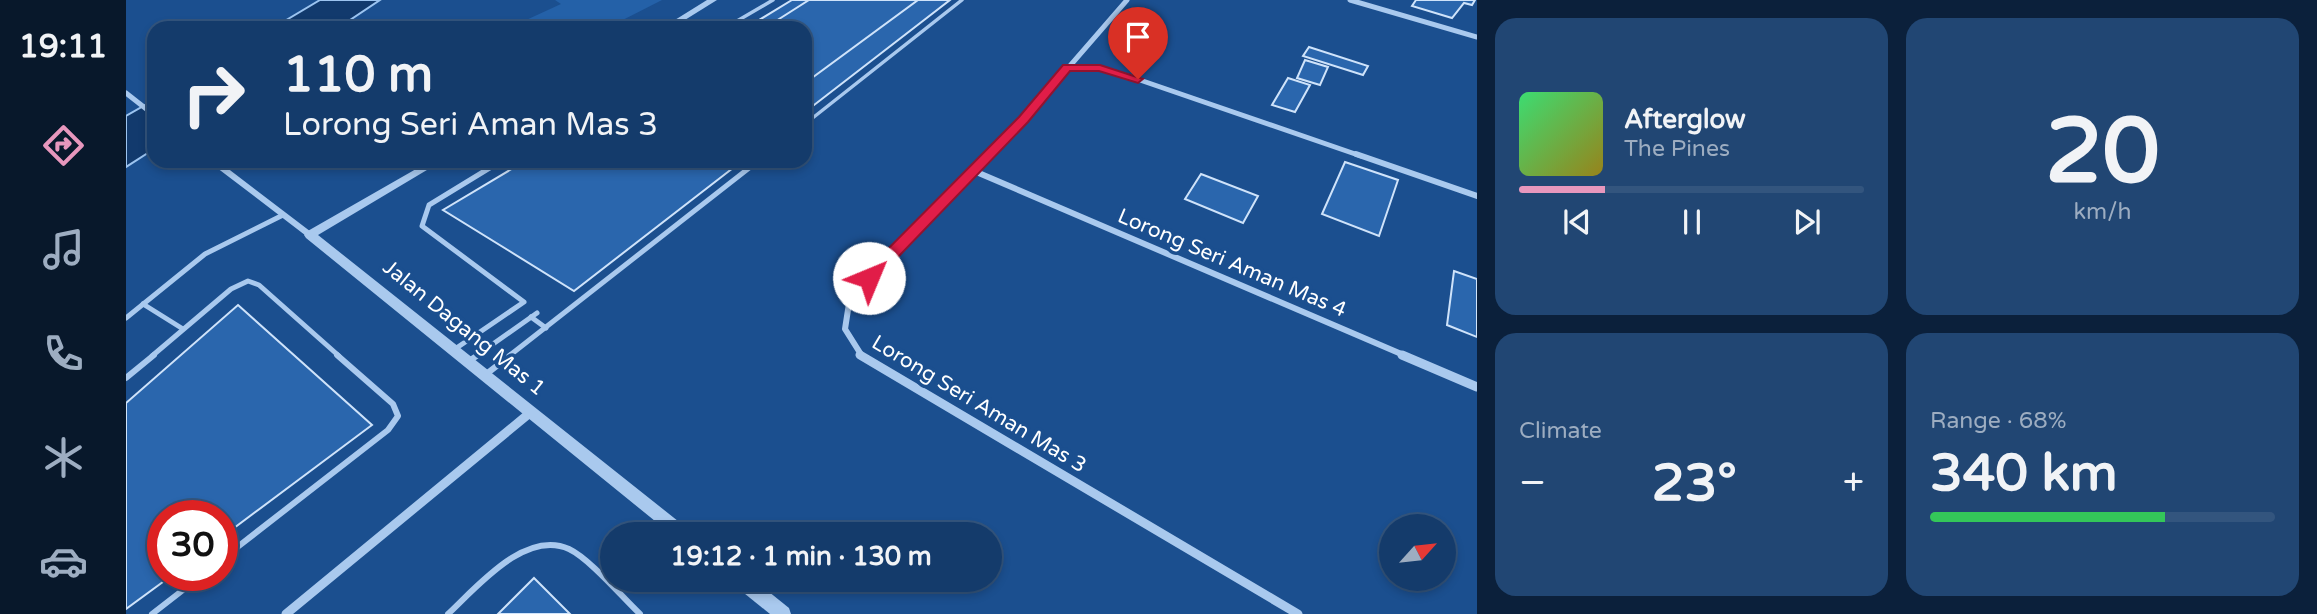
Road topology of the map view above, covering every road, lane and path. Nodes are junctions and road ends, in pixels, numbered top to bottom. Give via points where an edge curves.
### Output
1 (713, 0) edge
2 (772, 0) edge
3 (962, 0) edge
4 (1127, 0) edge
5 (1350, 0) edge
6 (1366, 2) edge
7 (678, 21) edge
8 (737, 21) edge
9 (1477, 37) edge
10 (1067, 68) junction
11 (126, 93) edge
12 (147, 109) edge
13 (812, 118) edge
14 (222, 168) edge
15 (425, 168) edge
16 (490, 168) edge
17 (749, 168) edge
18 (974, 171) junction
19 (1477, 196) edge
20 (283, 215) junction
21 (310, 235) junction
22 (143, 304) junction
23 (537, 313) dead end
24 (530, 317) junction
25 (126, 318) edge
26 (546, 328) junction
27 (183, 329) junction
28 (455, 349) junction
29 (469, 361) junction
30 (485, 374) junction
31 (126, 378) edge
32 (1477, 387) edge
33 (531, 412) junction
34 (668, 522) edge
35 (238, 547) edge
36 (182, 591) edge
37 (756, 592) edge
38 (152, 614) edge
39 (286, 614) edge
40 (448, 614) edge
41 (640, 614) edge
42 (783, 614) edge
43 (1298, 614) edge

1 - 7 street
2 - 8 lane
3 - 13 lane
4 - 10 street, Lorong Seri Aman Mas 3
5 - 6 street
6 - 9 street
10 - 18 street, Lorong Seri Aman Mas 3
10 - 19 street via 1100,68 1138,79
11 - 12 street
14 - 20 street, Jalan Dagang Mas 1
15 - 21 street
16 - 28 lane via 429,205 422,226 524,302
17 - 26 lane
18 - 32 street, Lorong Seri Aman Mas 4
18 - 43 street, Lorong Seri Aman Mas 3 via 850,297 843,316 845,336 861,356
20 - 21 street, Jalan Dagang Mas 1
20 - 22 lane via 205,254
21 - 28 street, Jalan Dagang Mas 1
22 - 25 lane
22 - 27 lane
23 - 24 lane
24 - 26 lane
24 - 29 lane
26 - 30 lane
27 - 31 lane
27 - 35 lane via 232,289 248,281 259,285 393,404 398,416 388,430
28 - 29 street, Jalan Dagang Mas 1
29 - 30 street, Jalan Dagang Mas 1
30 - 33 street, Jalan Dagang Mas 1
33 - 34 street, Jalan Dagang Mas 1
33 - 39 street
36 - 38 lane
37 - 42 street
40 - 41 lane via 507,561 535,546 568,548

